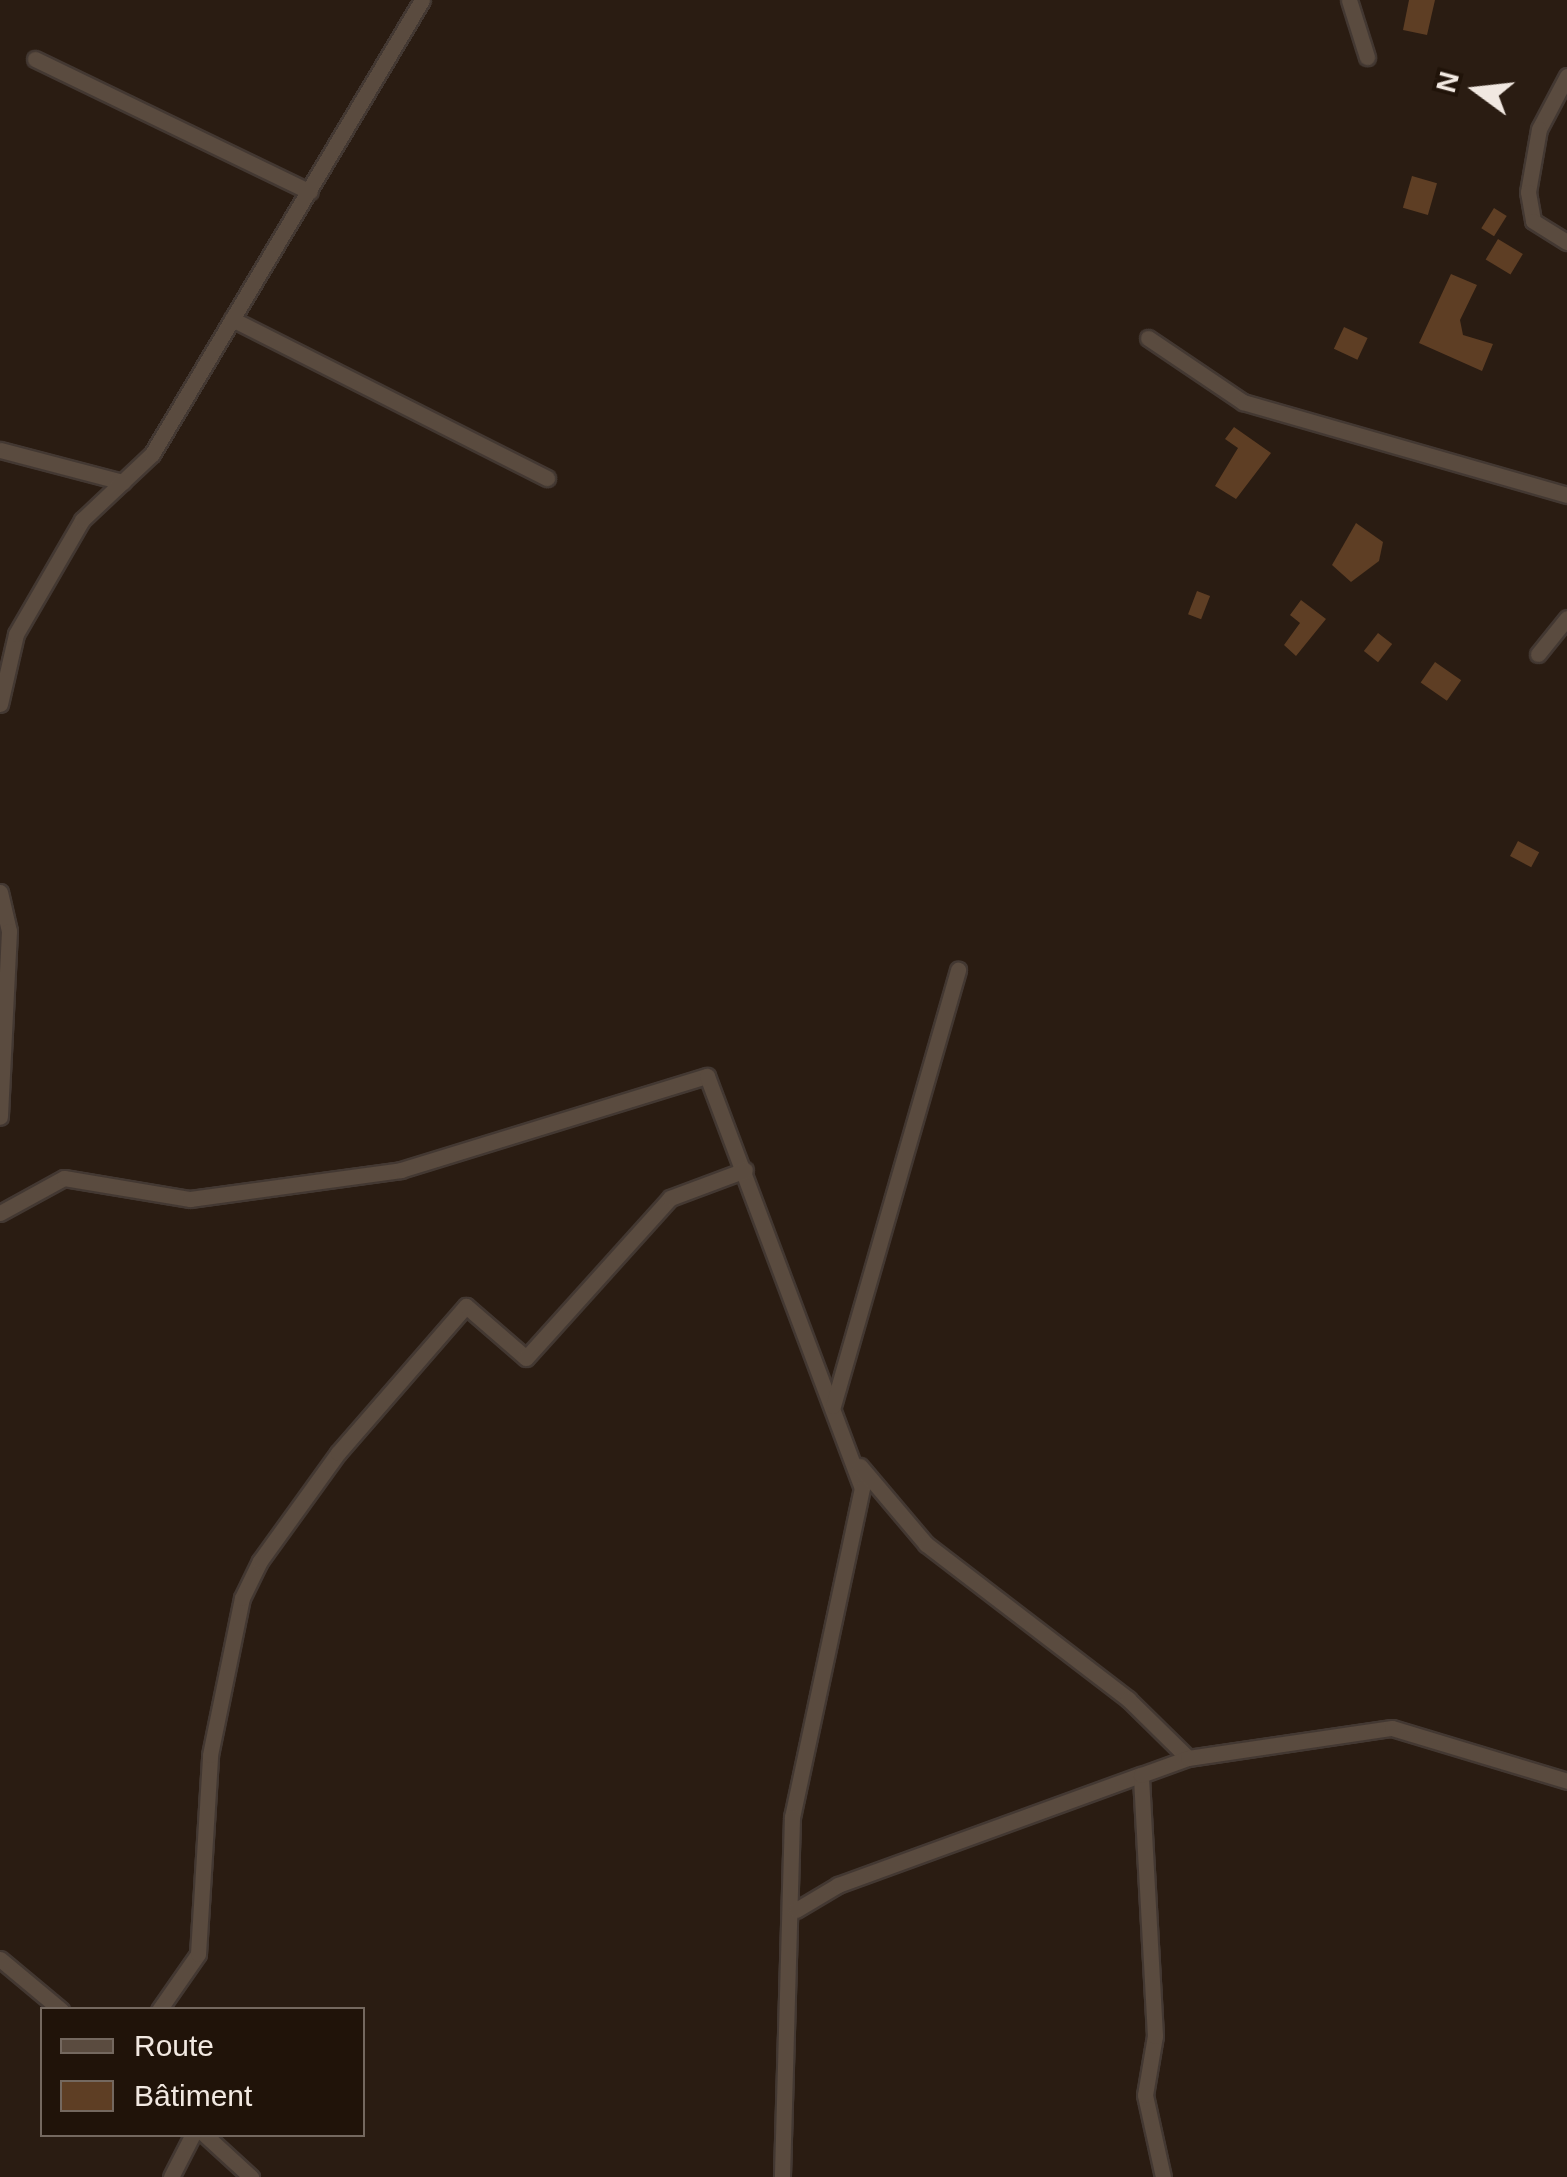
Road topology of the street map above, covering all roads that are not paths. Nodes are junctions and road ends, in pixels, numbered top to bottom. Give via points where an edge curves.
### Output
1 (422, 0) edge
2 (1349, 0) edge
3 (1367, 57) dead end
4 (35, 59) dead end
5 (1567, 76) edge
6 (310, 192) junction
7 (1567, 242) edge
8 (232, 319) junction
9 (1148, 338) dead end
10 (0, 450) edge
11 (548, 478) dead end
12 (124, 482) junction
13 (1567, 495) edge
14 (1567, 618) edge
15 (1538, 654) dead end
16 (0, 704) edge
17 (0, 892) edge
18 (958, 970) dead end
19 (0, 1117) edge
20 (745, 1170) junction
21 (0, 1214) edge
22 (833, 1406) junction
23 (860, 1466) junction
24 (1188, 1758) junction
25 (1141, 1775) junction
26 (1567, 1780) edge
27 (796, 1910) junction
28 (0, 1959) edge
29 (57, 2007) edge
30 (160, 2007) edge
31 (191, 2137) edge
32 (207, 2137) edge
33 (171, 2177) edge
34 (251, 2177) edge
35 (782, 2177) edge
36 (1162, 2177) edge

1 - 6 street via 391,39
2 - 3 street
4 - 6 street
5 - 7 street via 1539,129 1528,192 1533,221
6 - 8 street
8 - 11 street
8 - 12 street via 152,454
9 - 13 street via 1244,402
10 - 12 street
12 - 16 street via 82,520 23,621
14 - 15 street
17 - 19 street via 9,950
18 - 22 street
20 - 21 street via 706,1076 697,1072 402,1170 190,1200 64,1178
20 - 22 street
20 - 30 street via 670,1198 526,1358 466,1306 338,1453 260,1560 242,1598 210,1755 198,1954
22 - 23 street
23 - 24 street via 926,1544 1128,1699
23 - 27 street via 858,1514 795,1796
24 - 25 street
24 - 26 street via 1392,1728
25 - 27 street via 838,1885
25 - 36 street via 1155,2036 1145,2095
27 - 35 street
28 - 29 street
31 - 33 street
32 - 34 street

